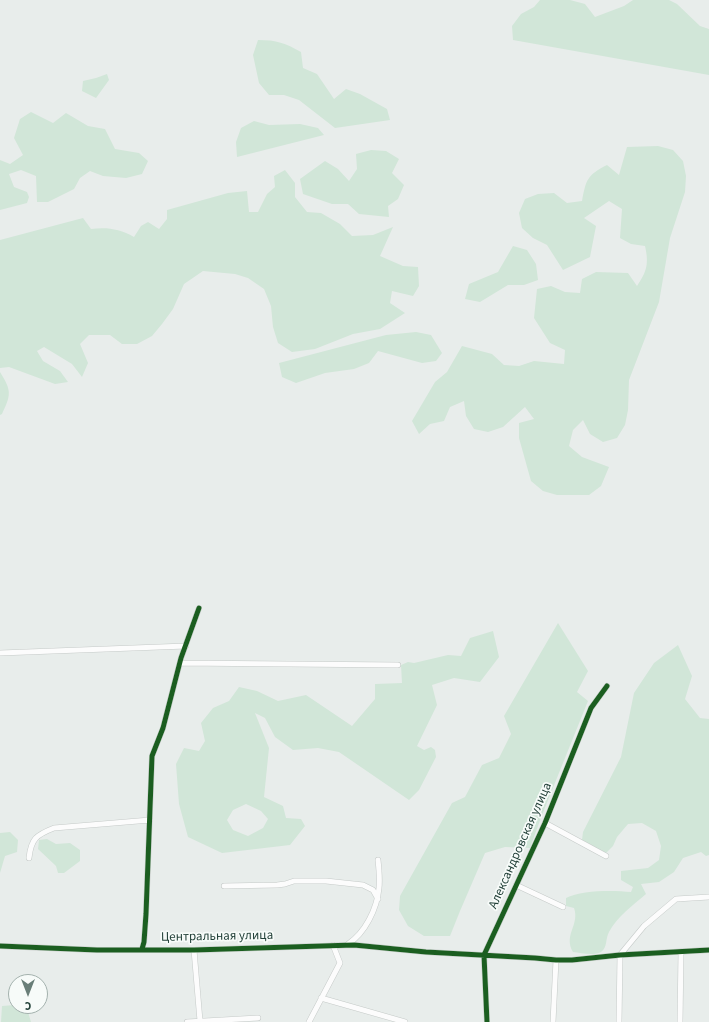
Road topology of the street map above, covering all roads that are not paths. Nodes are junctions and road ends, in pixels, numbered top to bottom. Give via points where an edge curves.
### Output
1 (199, 608) dead end
2 (186, 646) junction
3 (0, 653) edge
4 (180, 663) junction
5 (398, 665) dead end
6 (607, 686) dead end
7 (150, 820) junction
8 (545, 823) junction
9 (606, 856) dead end
10 (29, 858) dead end
11 (378, 860) dead end
12 (516, 885) junction
13 (224, 886) dead end
14 (709, 897) edge
15 (378, 899) junction
16 (563, 908) dead end
17 (333, 945) junction
18 (347, 945) junction
19 (0, 946) edge
20 (142, 949) junction
21 (194, 950) junction
22 (709, 950) edge
23 (680, 952) junction
24 (484, 955) junction
25 (620, 955) junction
26 (556, 960) junction
27 (321, 998) junction
28 (258, 1018) dead end
29 (200, 1021) edge
30 (187, 1022) edge
31 (309, 1022) edge
32 (405, 1022) edge
33 (487, 1022) edge
34 (553, 1022) edge
35 (619, 1022) edge
36 (680, 1022) edge

1 - 2 street
2 - 3 street
2 - 4 street
4 - 5 street
4 - 7 street via 163,728 152,756
6 - 8 street, Александровская улица via 591,708
7 - 10 street via 54,828 34,840 30,846
7 - 20 street
8 - 9 street
8 - 12 street, Александровская улица
11 - 15 street
12 - 16 street
12 - 24 street, Александровская улица
13 - 15 street via 326,881 363,885 373,890
14 - 25 street via 676,899 644,926
15 - 18 street via 360,933
17 - 18 street, Центральная улица
17 - 21 street, Центральная улица
17 - 27 street via 340,963
18 - 24 street, Центральная улица
19 - 20 street, Центральная улица
20 - 21 street, Центральная улица
21 - 29 street
22 - 23 street, Центральная улица
23 - 25 street, Центральная улица
23 - 36 street
24 - 26 street, Центральная улица
24 - 33 street, Александровская улица
25 - 26 street, Центральная улица
25 - 35 street
26 - 34 street
27 - 31 street
27 - 32 street
28 - 29 street
29 - 30 street

